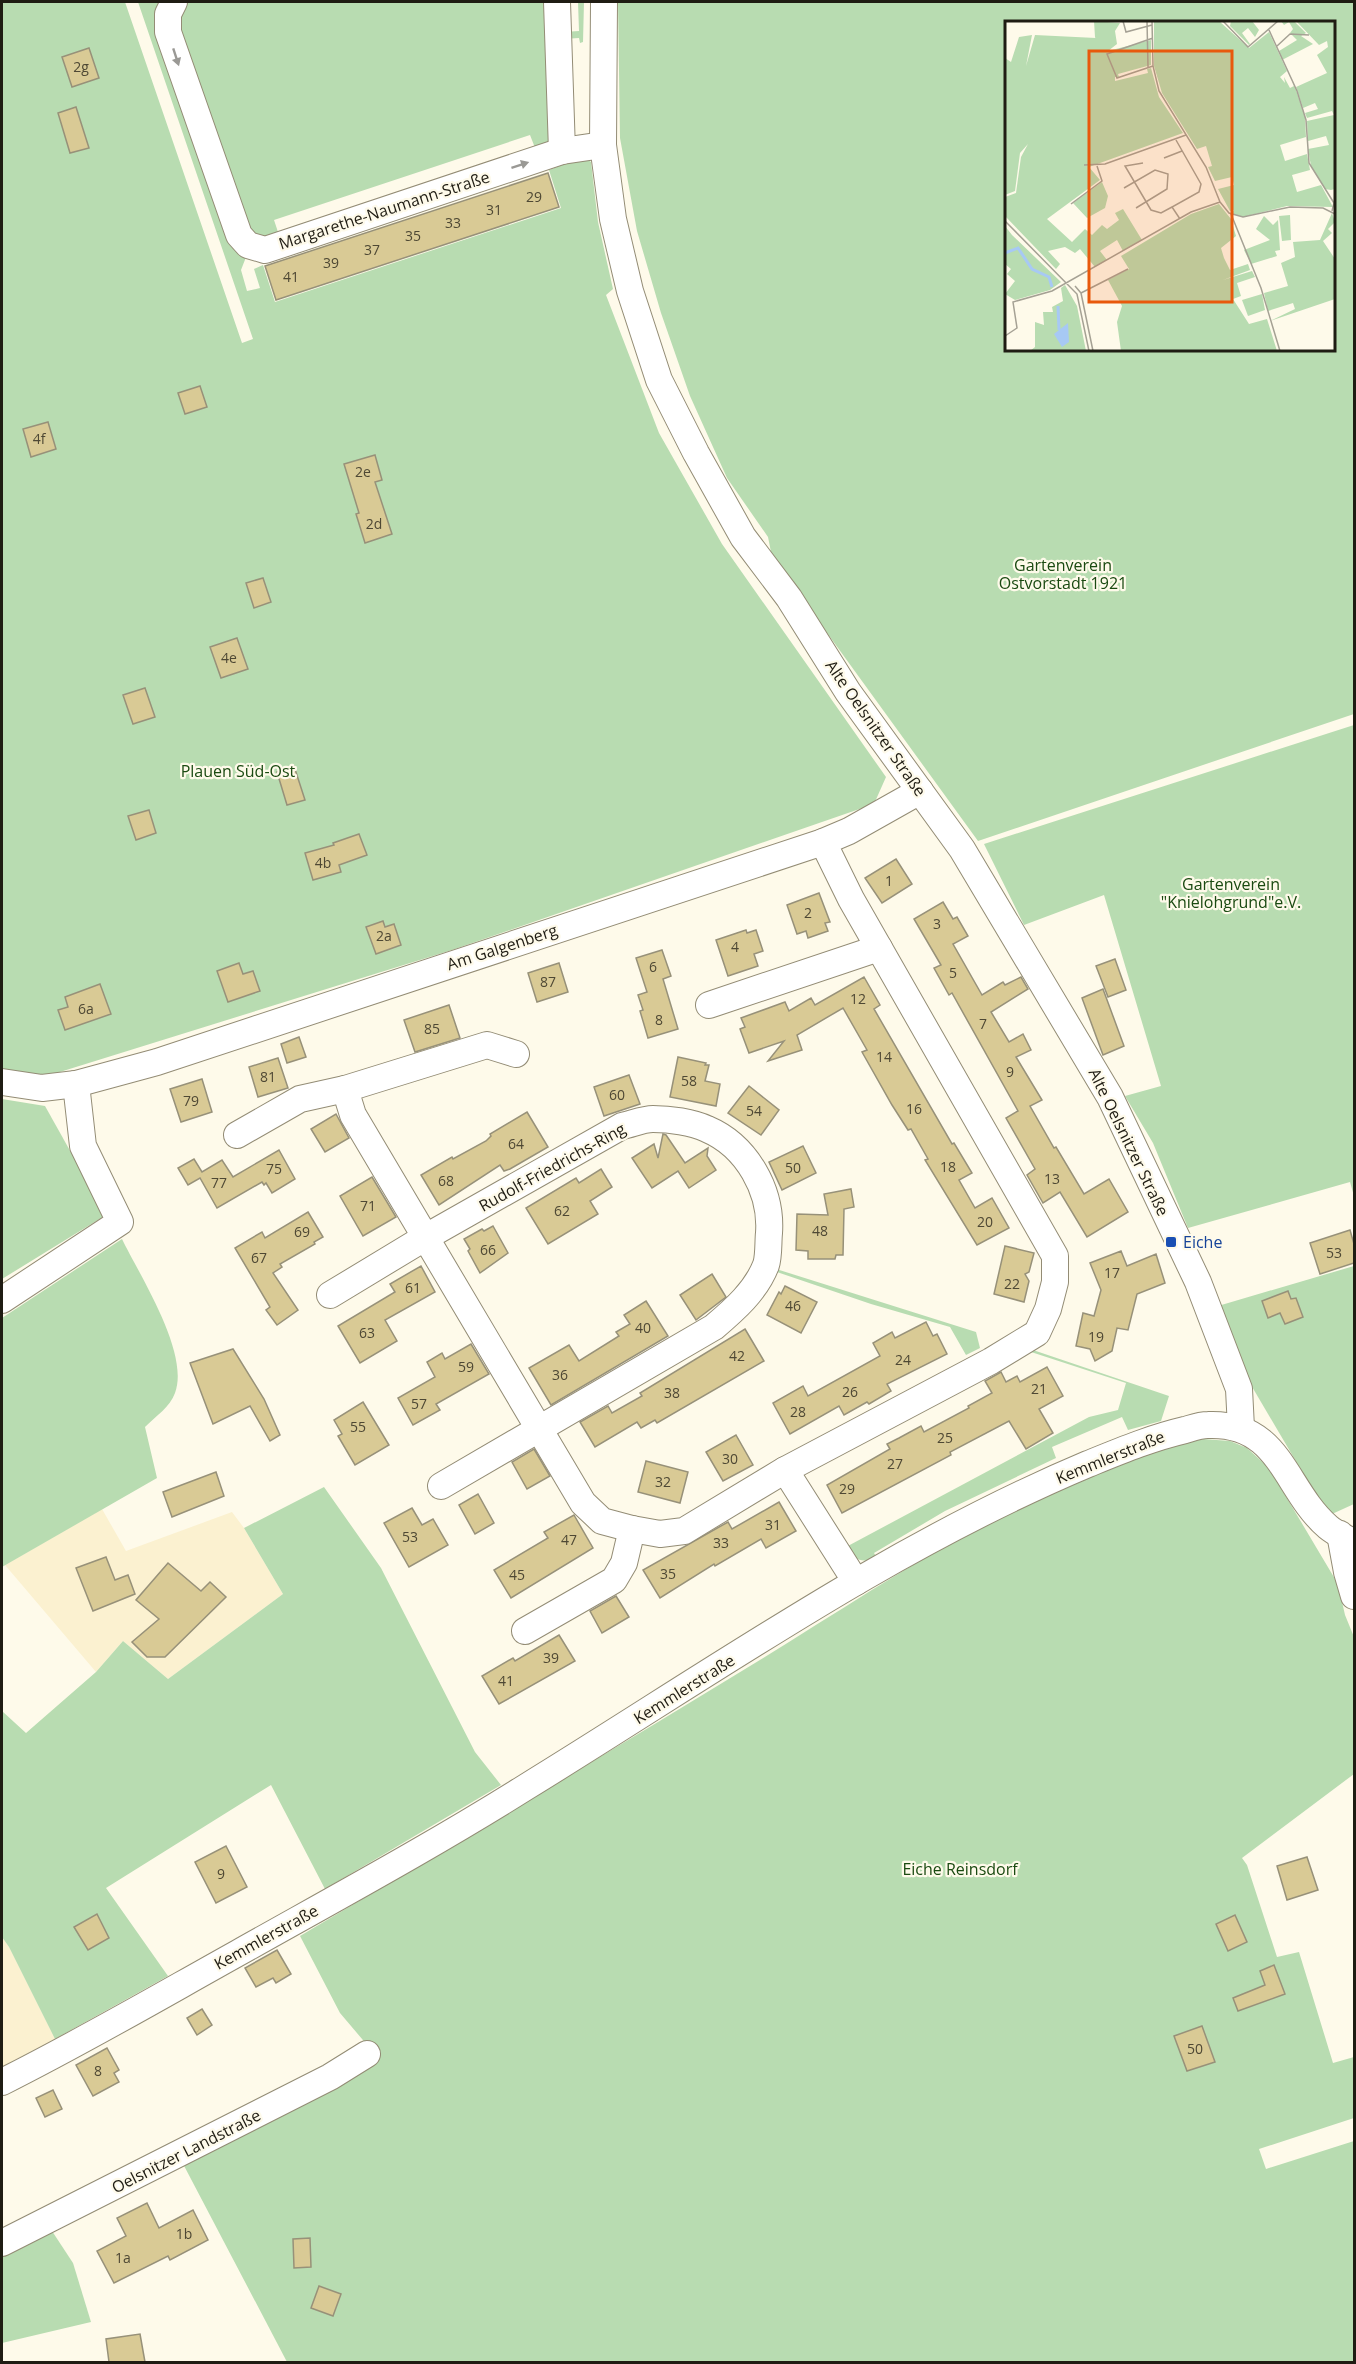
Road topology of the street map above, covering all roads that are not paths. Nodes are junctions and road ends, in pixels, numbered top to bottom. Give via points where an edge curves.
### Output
1 (174, 2) edge
2 (557, 2) edge
3 (604, 2) edge
4 (603, 145) junction
5 (562, 151) junction
6 (920, 791) junction
7 (823, 842) junction
8 (879, 948) junction
9 (709, 1005) dead end
10 (516, 1054) dead end
11 (2, 1082) edge
12 (76, 1084) junction
13 (345, 1089) junction
14 (237, 1135) dead end
15 (426, 1237) junction
16 (330, 1295) dead end
17 (2, 1300) edge
18 (1241, 1428) junction
19 (539, 1429) junction
20 (785, 1470) junction
21 (441, 1486) dead end
22 (632, 1529) junction
23 (1347, 1539) edge
24 (856, 1582) junction
25 (1354, 1596) edge
26 (525, 1631) dead end
27 (367, 2054) dead end
28 (2, 2082) edge
29 (2, 2243) edge

1 -> 5 street, Margarethe-Naumann-Straße via 168,14 168,32 239,235 248,245 265,250
2 - 5 street
3 - 4 street, Alte Oelsnitzer Straße
4 - 5 street, Margarethe-Naumann-Straße
4 - 6 street, Alte Oelsnitzer Straße via 613,219 630,291 659,380 743,537
6 - 7 street, Am Galgenberg
6 - 18 street, Alte Oelsnitzer Straße via 991,894 1110,1097 1198,1282 1239,1389
7 - 8 street
7 - 12 street, Am Galgenberg via 157,1062
8 - 9 street
8 - 20 street via 1055,1256 1055,1282 1037,1333
10 - 13 street via 487,1045
11 - 12 street, Am Galgenberg via 42,1088
12 - 17 street via 83,1146 120,1222
13 - 14 street via 300,1099
13 - 15 street via 353,1115
15 - 16 street, Rudolf-Friedrichs-Ring
15 - 19 street
15 - 19 street, Rudolf-Friedrichs-Ring via 622,1126 651,1119 707,1128 733,1145 749,1163 763,1190 770,1219 766,1264 742,1304 714,1327
18 - 23 street, Kemmlerstraße via 1270,1446 1307,1502 1328,1527
18 - 24 street, Kemmlerstraße via 1207,1424 1134,1445 969,1519
19 - 21 street, Rudolf-Friedrichs-Ring
19 - 22 street via 583,1503 602,1521
20 - 22 street via 684,1531 660,1534
20 - 24 street
22 - 26 street via 624,1563 614,1580
23 - 25 street via 1347,1572
24 - 28 street, Kemmlerstraße via 512,1796 299,1919
27 - 29 street, Oelsnitzer Landstraße via 330,2077

